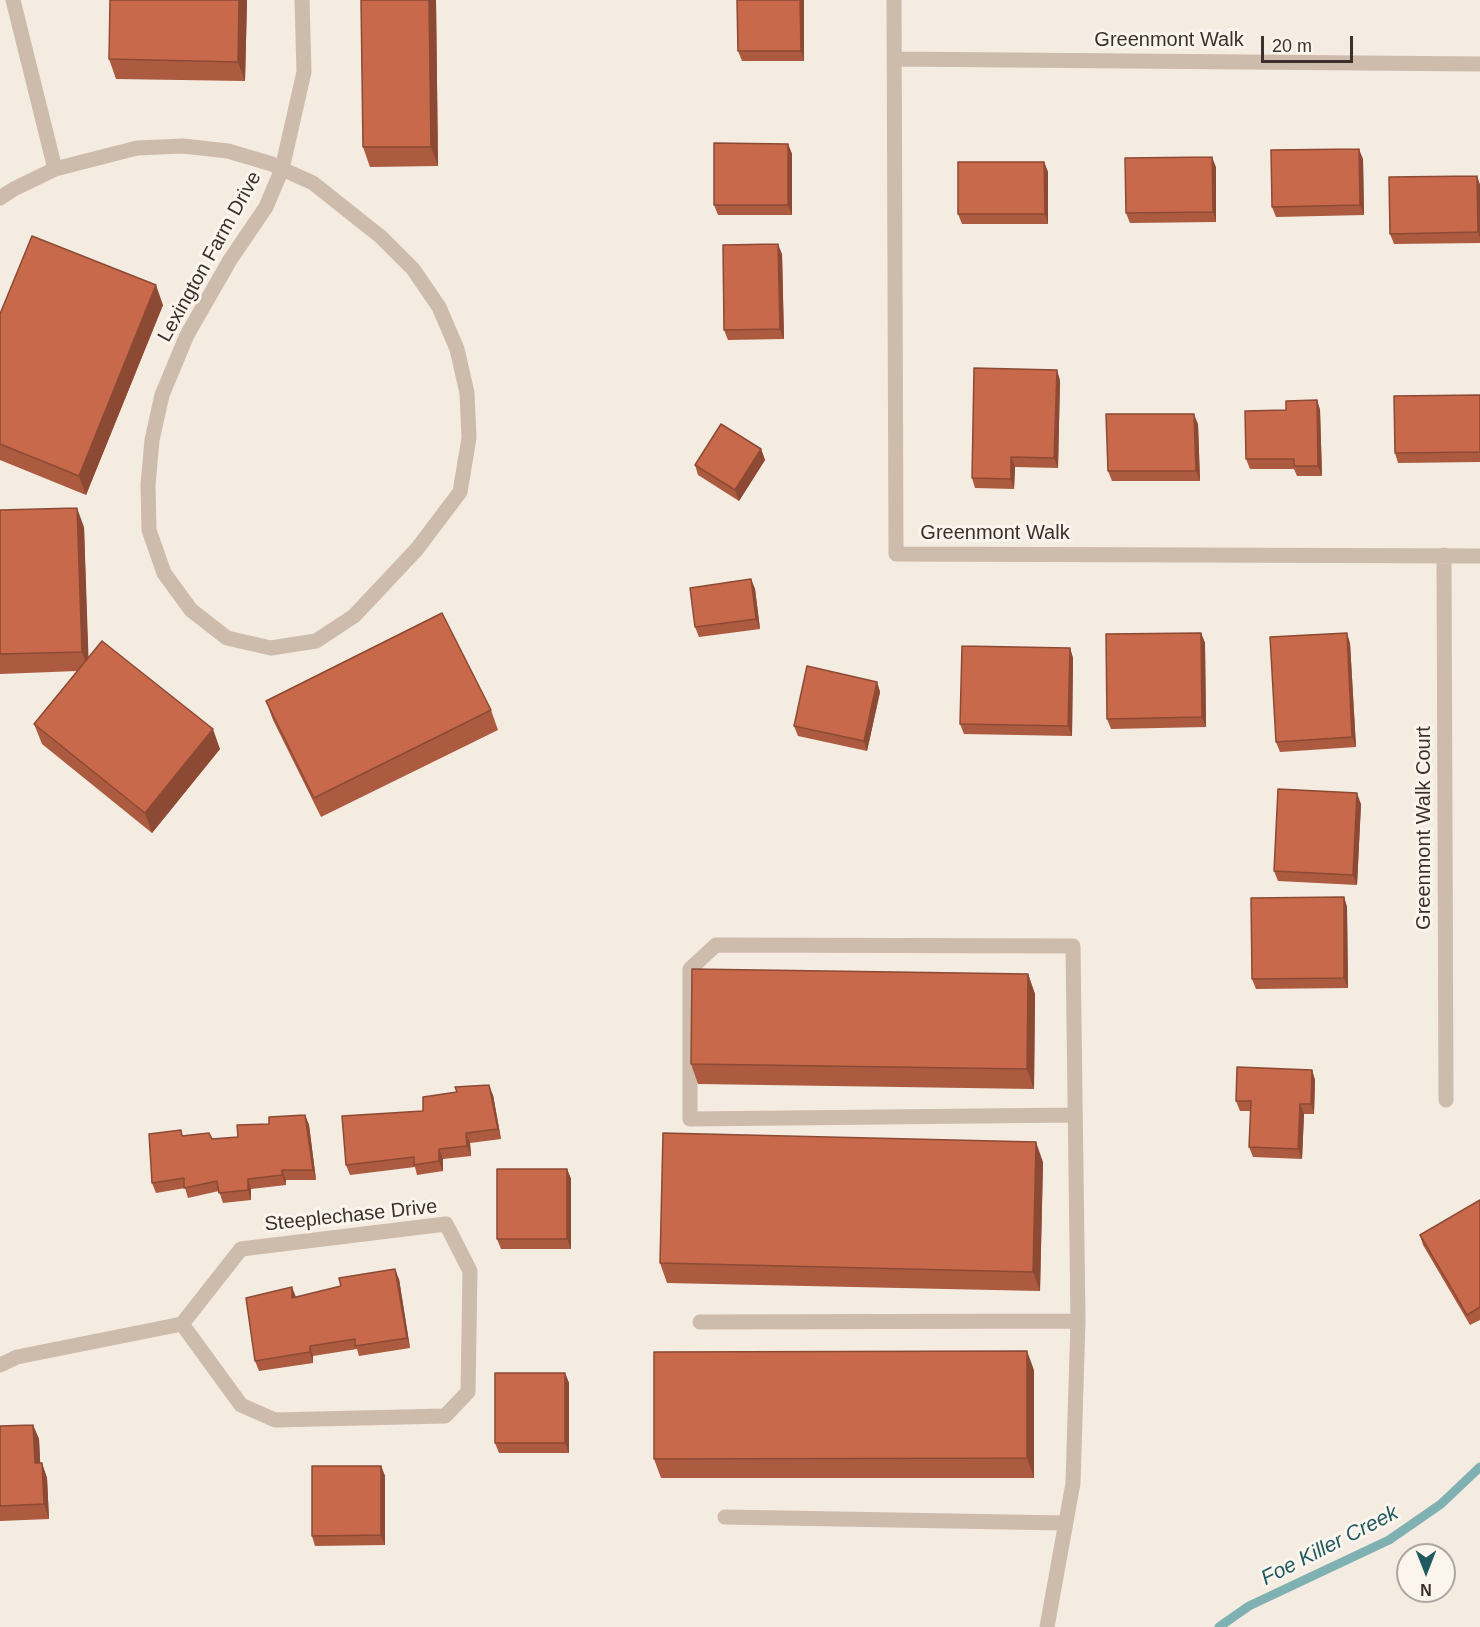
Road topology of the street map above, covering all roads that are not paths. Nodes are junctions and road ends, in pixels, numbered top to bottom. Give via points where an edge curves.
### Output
1 (13, 0) edge
2 (302, 0) edge
3 (894, 0) edge
4 (894, 59) junction
5 (1480, 64) edge
6 (55, 169) junction
7 (282, 169) junction
8 (0, 198) edge
9 (1444, 555) junction
10 (1480, 556) edge
11 (1446, 1100) dead end
12 (1074, 1115) junction
13 (1078, 1321) junction
14 (700, 1322) dead end
15 (182, 1324) junction
16 (0, 1365) edge
17 (725, 1517) dead end
18 (1065, 1523) junction
19 (1047, 1627) edge

1 - 6 street
2 - 7 street via 304,72
3 - 4 street, Greenmont Walk
4 - 5 street, Greenmont Walk
4 - 9 street, Greenmont Walk via 896,554
6 - 7 street, Lexington Farm Drive via 137,148 183,146 228,152
6 - 8 street, Lexington Farm Drive
7 - 7 street, Lexington Farm Drive via 313,183 381,237 413,269 439,307 457,349 467,393 469,438 460,492 417,549 354,616 316,641 271,648 227,638 191,610 165,573 149,530 148,485 162,395 187,335 266,207
9 - 10 street, Greenmont Walk
9 - 11 street, Greenmont Walk Court
12 - 12 street via 690,1119 690,969 716,945 1073,946
12 - 13 street
13 - 14 street
13 - 18 street via 1073,1483
15 - 15 street, Steeplechase Drive via 241,1249 446,1224 470,1271 468,1392 445,1416 275,1420 241,1405
15 - 16 street via 17,1358
17 - 18 street
18 - 19 street

